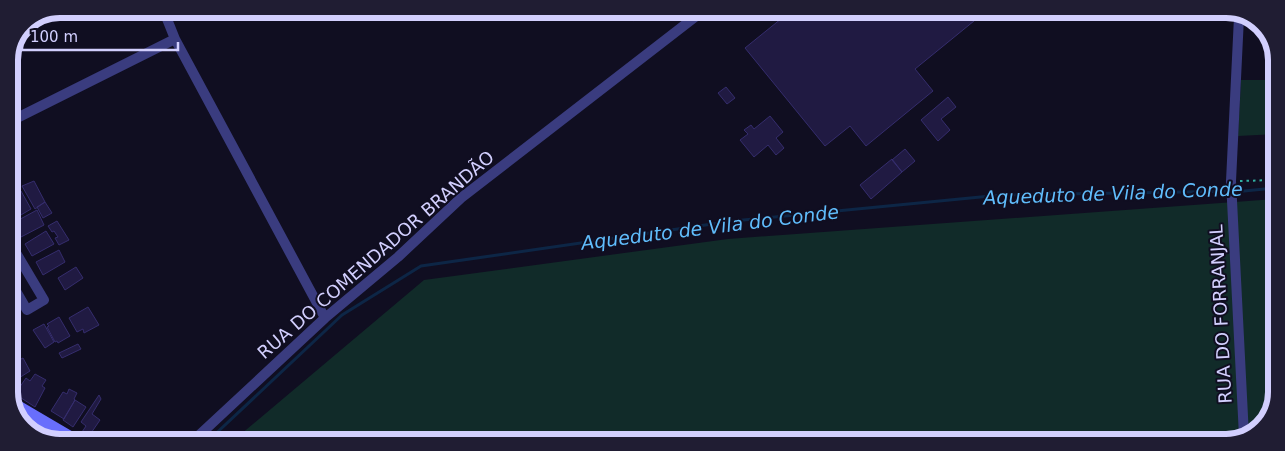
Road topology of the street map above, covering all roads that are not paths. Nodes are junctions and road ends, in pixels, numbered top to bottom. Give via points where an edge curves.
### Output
1 (166, 18) edge
2 (694, 18) edge
3 (1239, 20) edge
4 (175, 40) junction
5 (18, 118) edge
6 (19, 258) edge
7 (18, 294) edge
8 (325, 318) junction
9 (21, 408) edge
10 (1244, 429) edge
11 (63, 433) edge
12 (202, 433) edge

1 - 4 street
2 - 8 street, RUA DO COMENDADOR BRANDÃO via 461,198
3 - 10 street, RUA DO FORRANJAL via 1231,181
4 - 5 street
4 - 8 street
6 - 7 street via 44,300 27,310
8 - 12 street, RUA DO COMENDADOR BRANDÃO
9 - 11 street

